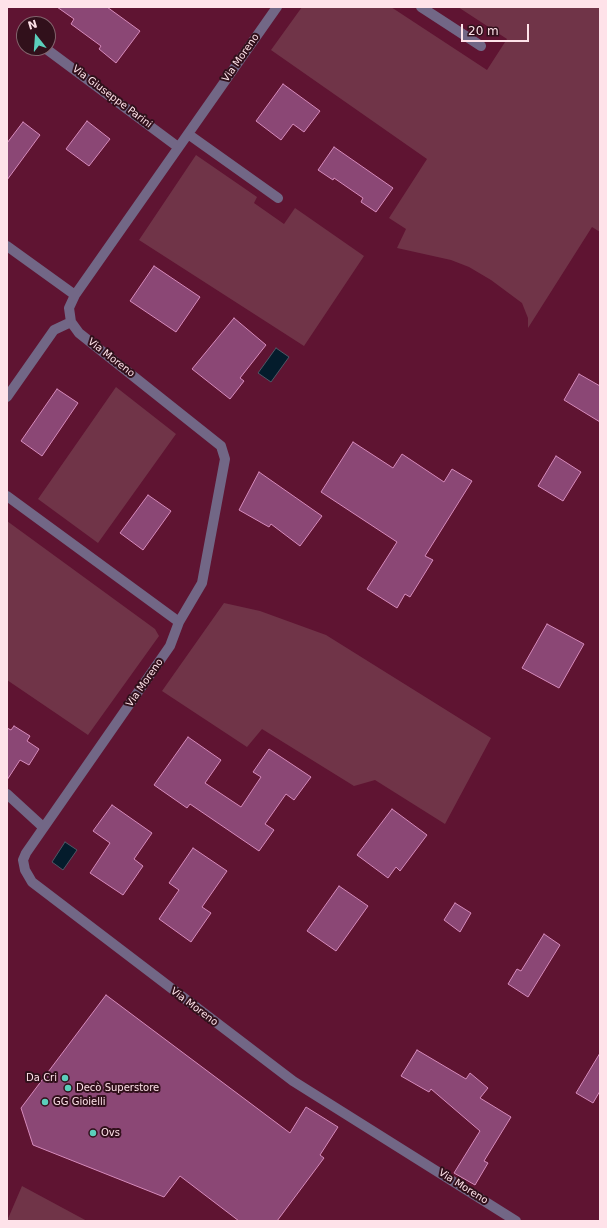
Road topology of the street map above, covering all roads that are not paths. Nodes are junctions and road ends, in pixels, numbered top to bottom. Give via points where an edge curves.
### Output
1 (277, 7) edge
2 (422, 7) edge
3 (481, 46) dead end
4 (56, 56) edge
5 (188, 134) junction
6 (178, 147) junction
7 (278, 198) dead end
8 (7, 246) edge
9 (75, 295) junction
10 (71, 322) junction
11 (7, 397) edge
12 (7, 496) edge
13 (179, 622) junction
14 (7, 794) edge
15 (43, 827) junction
16 (516, 1221) edge

1 - 5 street, Via Moreno
2 - 3 street
4 - 6 street, Via Giuseppe Parini
5 - 6 street, Via Moreno
5 - 7 street
6 - 9 street, Via Moreno
8 - 9 street
9 - 10 street, Via Moreno via 70,308
10 - 11 street via 54,330
10 - 13 street, Via Moreno via 79,333 221,446 225,459 202,583
12 - 13 street
13 - 15 street, Via Moreno via 170,646
14 - 15 street
15 - 16 street, Via Moreno via 23,860 32,882 293,1081

